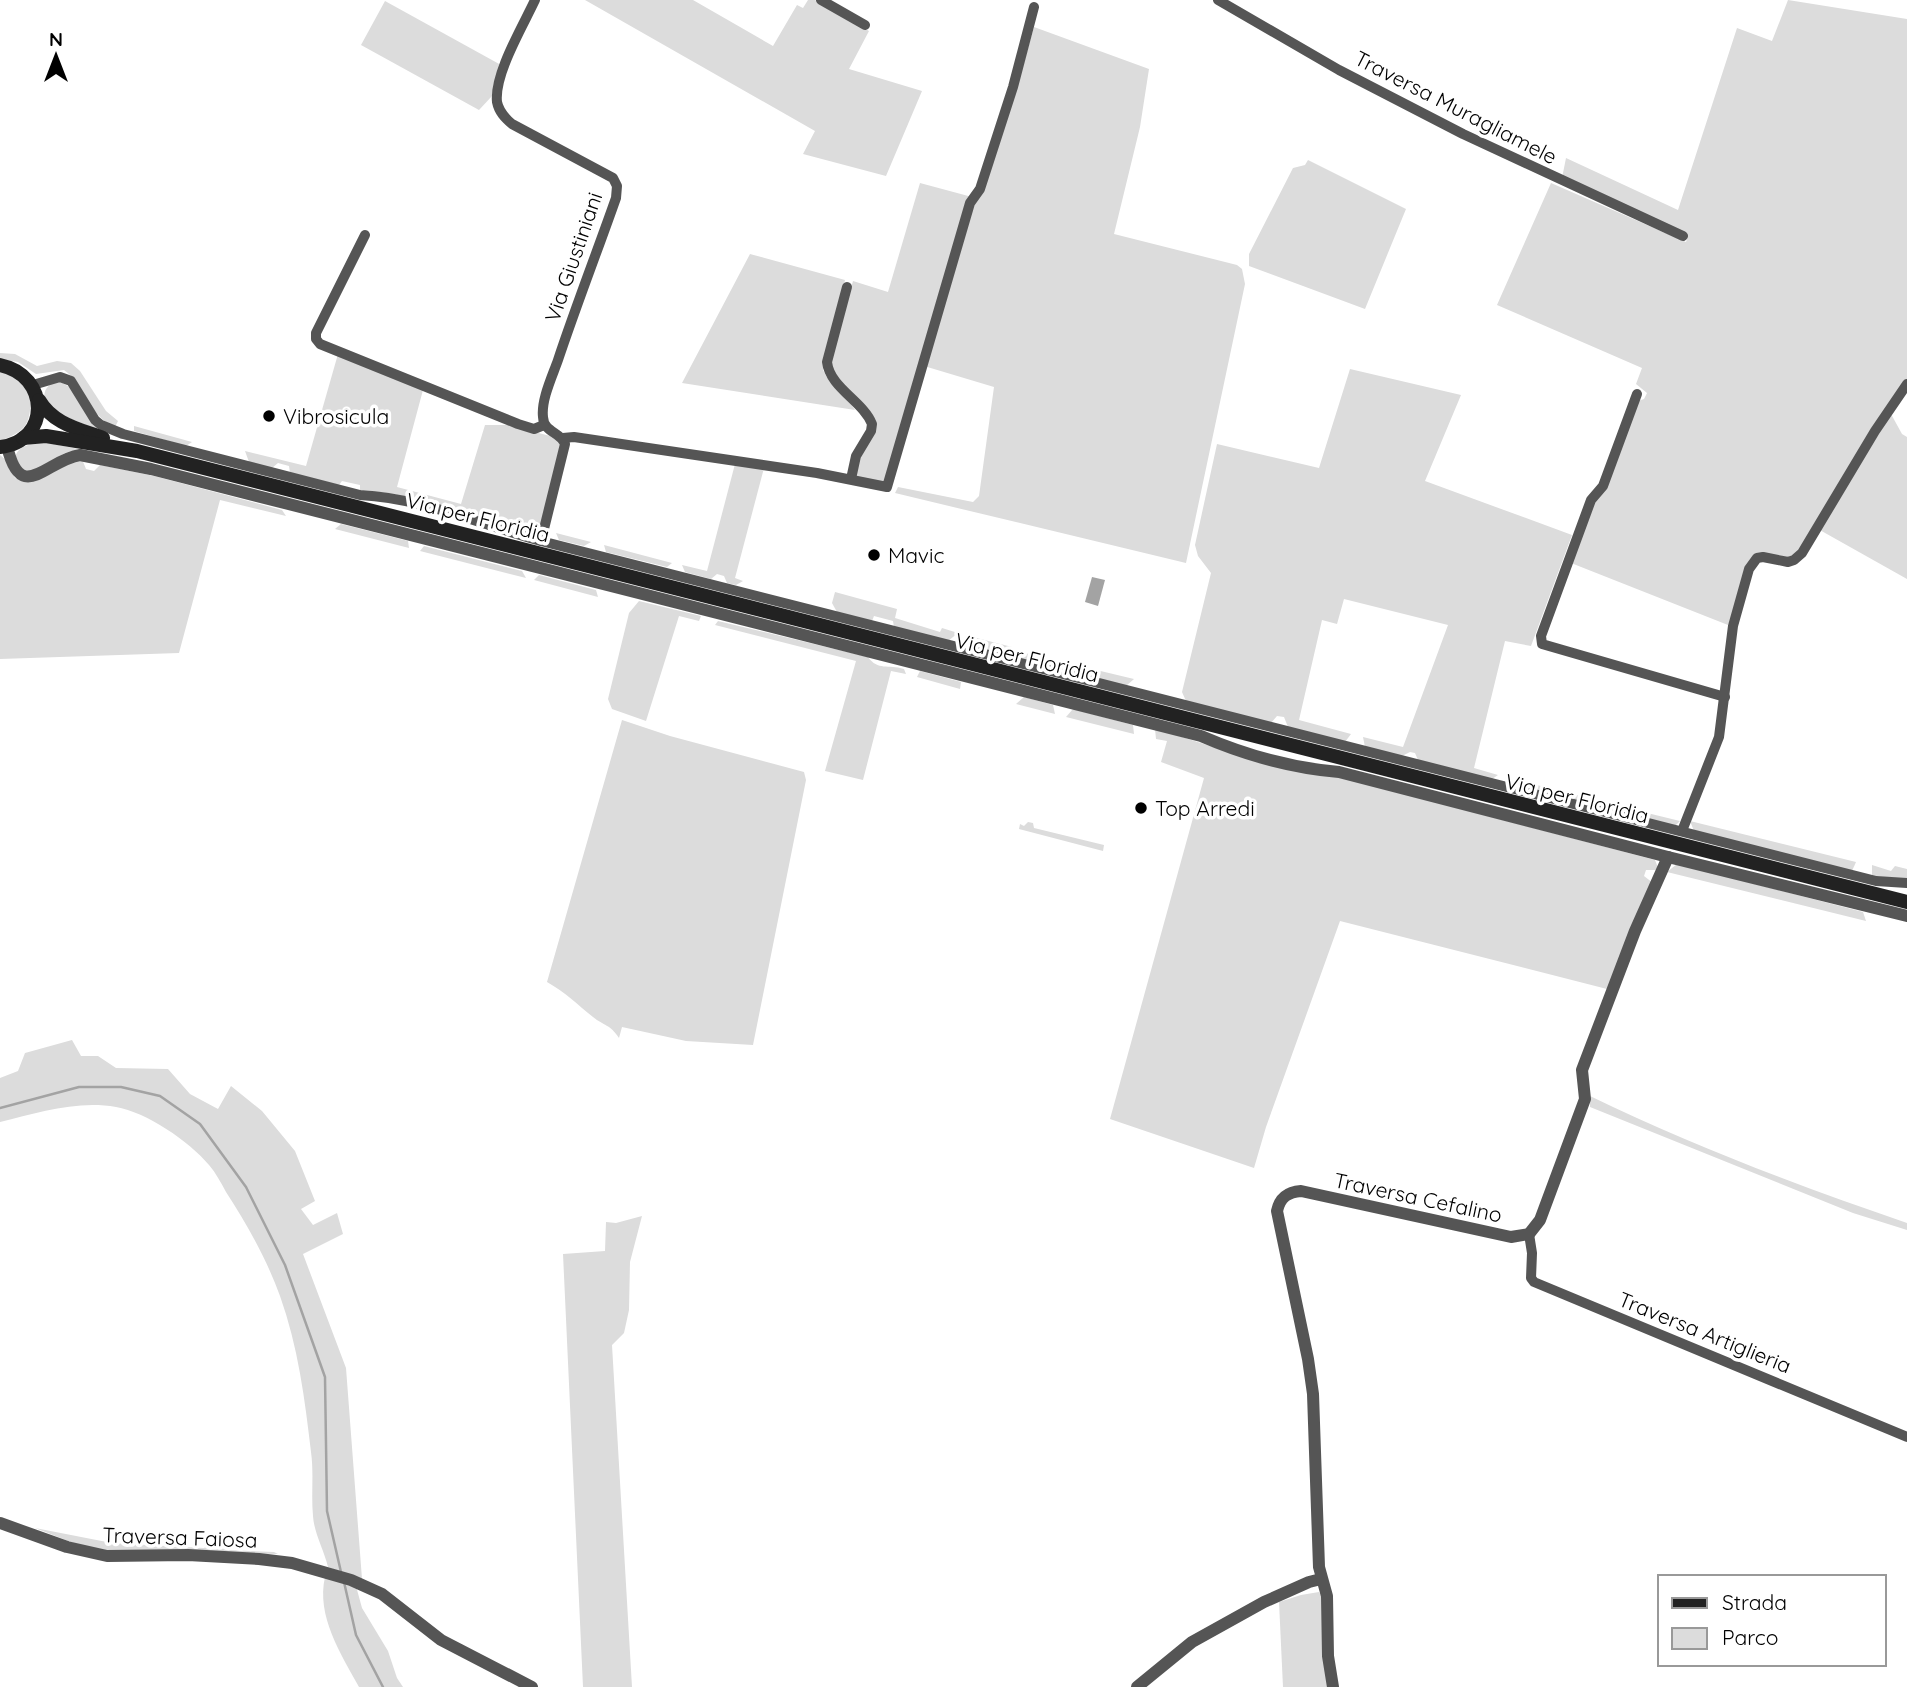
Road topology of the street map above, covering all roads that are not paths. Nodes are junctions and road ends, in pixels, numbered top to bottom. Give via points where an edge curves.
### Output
1 (535, 0) edge
2 (821, 0) edge
3 (1218, 0) edge
4 (1034, 7) dead end
5 (865, 25) dead end
6 (366, 235) dead end
7 (1683, 236) dead end
8 (847, 286) dead end
9 (0, 365) edge
10 (1907, 384) edge
11 (36, 391) junction
12 (1637, 394) dead end
13 (544, 425) junction
14 (23, 438) junction
15 (563, 438) junction
16 (4, 446) edge
17 (138, 452) junction
18 (851, 479) junction
19 (541, 541) junction
20 (1725, 697) junction
21 (1682, 831) junction
22 (1668, 858) junction
23 (1907, 883) edge
24 (1907, 902) edge
25 (1907, 916) edge
26 (1529, 1234) junction
27 (1907, 1437) edge
28 (0, 1523) edge
29 (1321, 1579) junction
30 (532, 1687) edge
31 (1137, 1687) edge
32 (1333, 1687) edge

1 - 13 street, Via Giustiniani via 499,82 500,111 512,124 613,178 617,186 552,377
2 - 5 street
3 - 7 street, Traversa Muragliamele via 1346,73 1557,180
4 - 18 street via 980,189 970,203 887,487
6 - 13 street via 316,333 320,344 518,424 534,429
8 - 18 street via 828,372 872,424 856,456
9 - 11 main road via 25,375
10 - 20 street via 1802,553 1788,562 1757,558 1749,569 1733,626
11 - 14 main road via 36,420
11 - 17 main road via 46,413 60,422
11 - 19 street via 60,377 71,381 95,420 123,434 360,495 388,497 467,517
12 - 20 street via 1603,486 1591,500 1541,636 1542,644
13 - 15 street
14 - 16 main road
14 - 17 main road via 46,436
15 - 18 street
15 - 19 street via 565,452
16 - 22 street via 21,475 36,476 80,455 151,469 1200,736 1233,750 1309,770 1339,772
17 - 24 main road, Via per Floridia
19 - 21 street
20 - 21 street via 1716,749
21 - 23 street via 1876,881
22 - 25 street
22 - 26 street, Traversa Cefalino via 1635,930 1582,1070 1585,1099 1540,1220
26 - 27 street, Traversa Artiglieria via 1534,1282
26 - 29 street, Traversa Cefalino via 1511,1237 1301,1191 1290,1192 1279,1203 1313,1394
28 - 30 street, Traversa Faiosa via 107,1556 259,1559 323,1571 383,1594 441,1640
29 - 31 street via 1264,1602 1192,1642
29 - 32 street via 1327,1596

